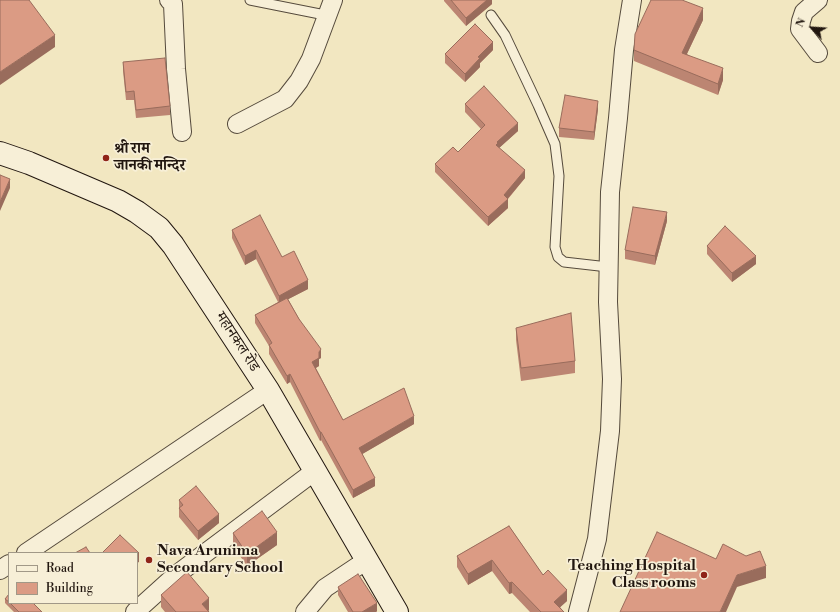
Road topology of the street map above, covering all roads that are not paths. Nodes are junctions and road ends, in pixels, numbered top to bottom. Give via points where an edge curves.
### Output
1 (169, 0) edge
2 (250, 0) edge
3 (632, 0) edge
4 (818, 0) edge
5 (330, 8) edge
6 (491, 15) dead end
7 (818, 53) dead end
8 (237, 124) dead end
9 (182, 132) dead end
10 (0, 154) edge
11 (608, 267) junction
12 (268, 390) junction
13 (315, 471) junction
14 (27, 552) edge
15 (367, 560) junction
16 (135, 612) edge
17 (305, 612) edge
18 (397, 612) edge
19 (578, 612) edge

1 - 9 street via 173,4
2 - 5 lane via 320,14
3 - 11 street via 624,50 610,192
4 - 7 street via 804,12 800,29
5 - 8 street via 311,59 285,99
6 - 11 lane via 505,35 555,144 559,176 555,248 558,257 564,262
10 - 12 main road, महानकल रोड via 29,163 118,200 159,228 174,245
11 - 19 street via 612,379 610,431 596,539
12 - 13 main road, महानकल रोड
12 - 14 street
13 - 15 main road, महानकल रोड
13 - 16 street via 176,575
15 - 17 street via 325,588
15 - 18 main road, महानकल रोड

